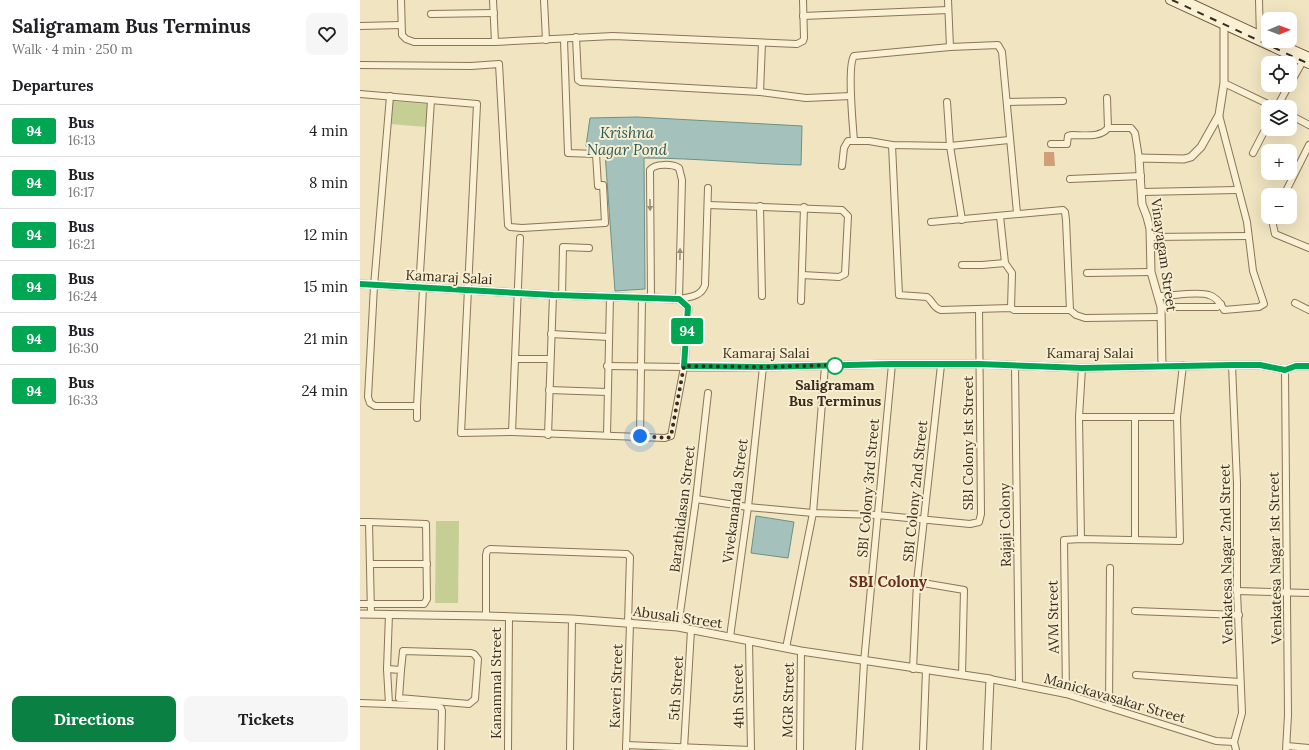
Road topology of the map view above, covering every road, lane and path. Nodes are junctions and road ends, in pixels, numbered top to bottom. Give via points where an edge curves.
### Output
1 (401, 0) edge
2 (493, 0) edge
3 (544, 0) edge
4 (802, 0) edge
5 (948, 0) edge
6 (1170, 0) edge
7 (1184, 0) edge
8 (1259, 0) edge
9 (1195, 2) edge
10 (948, 10) junction
11 (494, 13) junction
12 (431, 14) dead end
13 (803, 16) junction
14 (1261, 19) edge
15 (1224, 21) junction
16 (401, 25) junction
17 (360, 26) edge
18 (576, 37) junction
19 (1261, 37) edge
20 (546, 40) junction
21 (564, 40) junction
22 (495, 42) junction
23 (762, 43) junction
24 (950, 47) junction
25 (1282, 48) edge
26 (1285, 48) edge
27 (1307, 61) edge
28 (360, 65) edge
29 (1297, 75) edge
30 (1224, 83) junction
31 (760, 92) junction
32 (360, 94) edge
33 (390, 96) junction
34 (851, 96) junction
35 (1107, 98) dead end
36 (431, 100) junction
37 (1063, 101) dead end
38 (1261, 101) edge
39 (947, 102) dead end
40 (1007, 102) junction
41 (1219, 114) junction
42 (1297, 119) edge
43 (1309, 125) edge
44 (1108, 128) junction
45 (1262, 136) edge
46 (1009, 140) junction
47 (854, 141) junction
48 (1050, 144) dead end
49 (892, 145) junction
50 (1309, 145) edge
51 (950, 146) junction
52 (1253, 153) dead end
53 (1139, 158) junction
54 (842, 166) dead end
55 (1140, 176) junction
56 (1070, 179) dead end
57 (708, 188) dead end
58 (1288, 188) edge
59 (1237, 190) junction
60 (1142, 192) junction
61 (708, 205) junction
62 (760, 206) junction
63 (804, 208) junction
64 (1017, 214) junction
65 (1000, 216) junction
66 (962, 220) junction
67 (931, 222) dead end
68 (1273, 224) edge
69 (1248, 236) junction
70 (1150, 237) junction
71 (520, 238) dead end
72 (590, 248) dead end
73 (1309, 248) edge
74 (1005, 263) junction
75 (962, 265) dead end
76 (1151, 272) junction
77 (1087, 273) dead end
78 (802, 275) junction
79 (360, 284) edge
80 (374, 286) junction
81 (421, 288) junction
82 (468, 291) junction
83 (518, 294) junction
84 (553, 295) junction
85 (651, 295) junction
86 (562, 296) junction
87 (679, 296) junction
88 (762, 296) dead end
89 (1159, 296) junction
90 (610, 297) junction
91 (642, 298) junction
92 (801, 301) dead end
93 (1295, 303) dead end
94 (1221, 304) junction
95 (1161, 307) junction
96 (1012, 308) junction
97 (979, 309) junction
98 (1070, 310) junction
99 (1309, 310) edge
100 (1160, 317) junction
101 (551, 334) junction
102 (608, 337) junction
103 (516, 359) junction
104 (550, 359) junction
105 (892, 364) junction
106 (979, 364) junction
107 (941, 365) junction
108 (1183, 365) junction
109 (1232, 365) junction
110 (608, 366) junction
111 (640, 366) junction
112 (684, 366) junction
113 (825, 366) junction
114 (1015, 366) junction
115 (1162, 366) junction
116 (1309, 366) edge
117 (763, 367) junction
118 (1082, 368) junction
119 (1285, 370) junction
120 (550, 390) junction
121 (607, 392) junction
122 (708, 393) dead end
123 (417, 406) junction
124 (1079, 417) junction
125 (1135, 417) junction
126 (1178, 417) junction
127 (417, 418) dead end
128 (512, 432) junction
129 (548, 435) junction
130 (607, 435) junction
131 (640, 436) junction
132 (696, 499) junction
133 (748, 508) junction
134 (813, 513) junction
135 (877, 515) junction
136 (925, 520) junction
137 (360, 522) edge
138 (370, 522) junction
139 (1081, 539) junction
140 (1135, 540) junction
141 (370, 564) junction
142 (427, 564) junction
143 (1110, 568) dead end
144 (917, 582) junction
145 (1237, 591) junction
146 (1287, 593) junction
147 (1309, 593) edge
148 (360, 604) edge
149 (370, 604) junction
150 (1135, 611) dead end
151 (360, 614) edge
152 (370, 614) junction
153 (389, 614) junction
154 (1239, 615) junction
155 (486, 616) junction
156 (509, 617) junction
157 (572, 619) junction
158 (629, 623) junction
159 (678, 627) junction
160 (691, 630) junction
161 (730, 637) junction
162 (749, 641) junction
163 (786, 648) junction
164 (801, 651) junction
165 (864, 662) junction
166 (387, 669) junction
167 (913, 669) junction
168 (401, 670) junction
169 (926, 670) junction
170 (1136, 674) dead end
171 (962, 675) junction
172 (990, 679) junction
173 (1240, 682) junction
174 (1019, 684) junction
175 (1066, 694) junction
176 (360, 703) edge
177 (389, 704) junction
178 (1109, 706) junction
179 (1234, 742) junction
180 (626, 748) edge
181 (684, 748) junction
182 (1286, 748) edge
183 (1309, 748) edge
184 (673, 749) edge
185 (710, 749) edge
186 (440, 750) edge
187 (508, 750) edge
188 (570, 750) edge
189 (751, 750) edge
190 (800, 750) edge
191 (859, 750) edge
192 (923, 750) edge
193 (987, 750) edge
194 (1236, 750) edge

1 - 16 street
2 - 11 street
3 - 20 street
4 - 13 street
5 - 10 street
6 - 15 main road
7 - 9 main road
8 - 14 street
9 - 15 main road
10 - 13 street
10 - 24 street
11 - 12 street
11 - 22 street
13 - 23 street via 803,42
15 - 19 main road
15 - 30 street
16 - 17 street
16 - 22 street via 402,35 414,42
18 - 21 street
18 - 23 street via 613,36
18 - 31 street via 580,82
20 - 21 street
20 - 22 street
21 - 28 street via 568,153 596,154 598,186 603,185 605,223 522,228 508,225 499,64
23 - 31 street
24 - 34 street via 854,56
24 - 40 street via 998,45 1002,52
25 - 27 main road
26 - 27 main road
27 - 29 street
30 - 38 street
30 - 41 street
31 - 34 street via 806,98
32 - 33 street
33 - 36 street
33 - 80 street
34 - 47 street
35 - 44 street
36 - 81 street
36 - 82 street via 477,104
37 - 40 street
39 - 51 street
40 - 46 street
41 - 53 street via 1201,147 1191,157
41 - 59 street
42 - 43 street
44 - 48 street via 1102,134 1070,135 1067,144
44 - 53 street via 1131,128
45 - 52 street
46 - 51 street
46 - 64 street
47 - 49 street
47 - 54 street via 848,141 844,145
49 - 51 street
49 - 97 street via 899,295 927,297 941,310
50 - 58 street
51 - 66 street
53 - 55 street, Vinayagam Street
55 - 56 street
55 - 60 street, Vinayagam Street
57 - 61 street
59 - 60 street
59 - 69 street via 1247,222
60 - 70 street, Vinayagam Street via 1142,204
61 - 62 street
61 - 87 street via 704,288 693,297
62 - 63 street
62 - 88 street
63 - 78 street
63 - 78 street via 842,210 848,216 845,274 839,277
64 - 65 street
64 - 98 street via 1063,210
65 - 66 street
65 - 74 street
66 - 67 street
68 - 73 street via 1275,234
69 - 70 street
69 - 94 street via 1253,271 1264,301 1263,305 1224,310
70 - 76 street, Vinayagam Street
71 - 83 street
72 - 86 street via 563,247
74 - 75 street
74 - 96 street via 1012,273
76 - 77 street
76 - 89 street, Vinayagam Street
78 - 92 street
79 - 80 street, Kamaraj Salai
80 - 81 street, Kamaraj Salai
80 - 123 street via 368,400 375,406
81 - 82 street, Kamaraj Salai
81 - 123 street
82 - 83 street, Kamaraj Salai
82 - 128 street via 462,433
83 - 84 street, Kamaraj Salai
83 - 103 street
84 - 86 street, Kamaraj Salai
84 - 101 street
85 - 87 street, Kamaraj Salai
87 -> 85 street via 682,180 680,168 676,166 655,166 650,170
85 - 91 street, Kamaraj Salai
86 - 90 street, Kamaraj Salai
87 - 112 street via 688,307
89 - 94 street via 1205,293
89 - 95 street, Vinayagam Street
90 - 91 street, Kamaraj Salai
90 - 102 street
91 - 111 street
93 - 99 street
94 - 95 street via 1217,307
95 - 100 street, Vinayagam Street
96 - 97 street
96 - 98 street
97 - 106 street, SBI Colony 1st Street
98 - 100 street via 1085,318
100 - 115 street, Vinayagam Street
101 - 102 street
101 - 104 street
102 - 110 street
103 - 104 street
103 - 128 street
104 - 120 street
105 - 107 street, Kamaraj Salai
105 - 113 street, Kamaraj Salai
105 - 135 street, SBI Colony 3rd Street
106 - 107 street, Kamaraj Salai
106 - 114 street, Kamaraj Salai
106 - 136 street, SBI Colony 1st Street via 979,522 970,524
107 - 136 street, SBI Colony 2nd Street
108 - 109 street, Kamaraj Salai
108 - 115 street, Kamaraj Salai
108 - 126 street
109 - 119 street, Kamaraj Salai via 1260,365
109 - 145 street, Venkatesa Nagar 2nd Street via 1237,483
110 - 111 street
110 - 121 street
111 - 112 street
111 - 131 street
112 - 117 street, Kamaraj Salai
112 - 131 street via 671,436
113 - 117 street, Kamaraj Salai
113 - 134 street
114 - 118 street, Kamaraj Salai
114 - 174 street, Rajaji Colony
115 - 118 street, Kamaraj Salai
116 - 119 street, Kamaraj Salai via 1296,366
117 - 133 street, Vivekananda Street
118 - 124 street
119 - 146 street, Venkatesa Nagar 1st Street
120 - 121 street
120 - 129 street
121 - 130 street
122 - 132 street, Barathidasan Street
123 - 127 street
124 - 125 street
124 - 139 street
125 - 126 street
125 - 140 street
126 - 140 street via 1180,541
128 - 129 street
129 - 130 street
130 - 131 street
132 - 133 street
132 - 159 street, Barathidasan Street
133 - 134 street
133 - 161 street, Vivekananda Street
134 - 135 street
134 - 163 street
135 - 136 street
135 - 165 street, SBI Colony 3rd Street
136 - 144 street, SBI Colony 2nd Street
137 - 138 street
138 - 141 street
138 - 142 street via 426,524
139 - 140 street
139 - 175 street, AVM Street via 1064,540
141 - 142 street
141 - 149 street
142 - 149 street via 426,602
143 - 178 street
144 - 167 street, SBI Colony 2nd Street
144 - 171 street via 964,590
145 - 146 street
145 - 154 street, Venkatesa Nagar 2nd Street
146 - 147 street
146 - 182 street, Venkatesa Nagar 1st Street
148 - 149 street
149 - 152 street
150 - 154 street
151 - 152 street, Abusali Street
152 - 153 street, Abusali Street
153 - 155 street, Abusali Street
153 - 166 street
154 - 173 street, Venkatesa Nagar 2nd Street
155 - 156 street, Abusali Street
155 - 158 street, Kaveri Street via 486,553 490,549 627,554 630,556
156 - 157 street, Abusali Street
156 - 187 street, Kanammal Street
157 - 158 street, Abusali Street
157 - 188 street
158 - 159 street, Abusali Street
158 - 180 street, Kaveri Street
159 - 160 street, Abusali Street
160 - 161 street, Abusali Street
160 - 181 street, 5th Street
161 - 162 street, Abusali Street
162 - 163 street, Abusali Street
162 - 189 street, 4th Street
163 - 164 street, Abusali Street
164 - 165 street, Abusali Street
164 - 190 street, MGR Street
165 - 167 street, Abusali Street
165 - 191 street, SBI Colony 3rd Street
166 - 168 street
166 - 177 street
167 - 169 street, Abusali Street
168 - 168 street via 403,651 474,654 478,659 475,699 469,704 399,698
169 - 171 street, Abusali Street
169 - 192 street
170 - 173 street
171 - 172 street, Abusali Street
172 - 174 street, Manickavasakar Street
172 - 193 street
173 - 179 street, Venkatesa Nagar 2nd Street via 1242,713
174 - 175 street, Manickavasakar Street
175 - 178 street, Manickavasakar Street
176 - 177 street
177 - 186 street via 441,708
178 - 179 street, Manickavasakar Street via 1216,741
179 - 194 street
180 - 184 street
181 - 184 street
181 - 185 street
182 - 183 street
185 - 189 street

